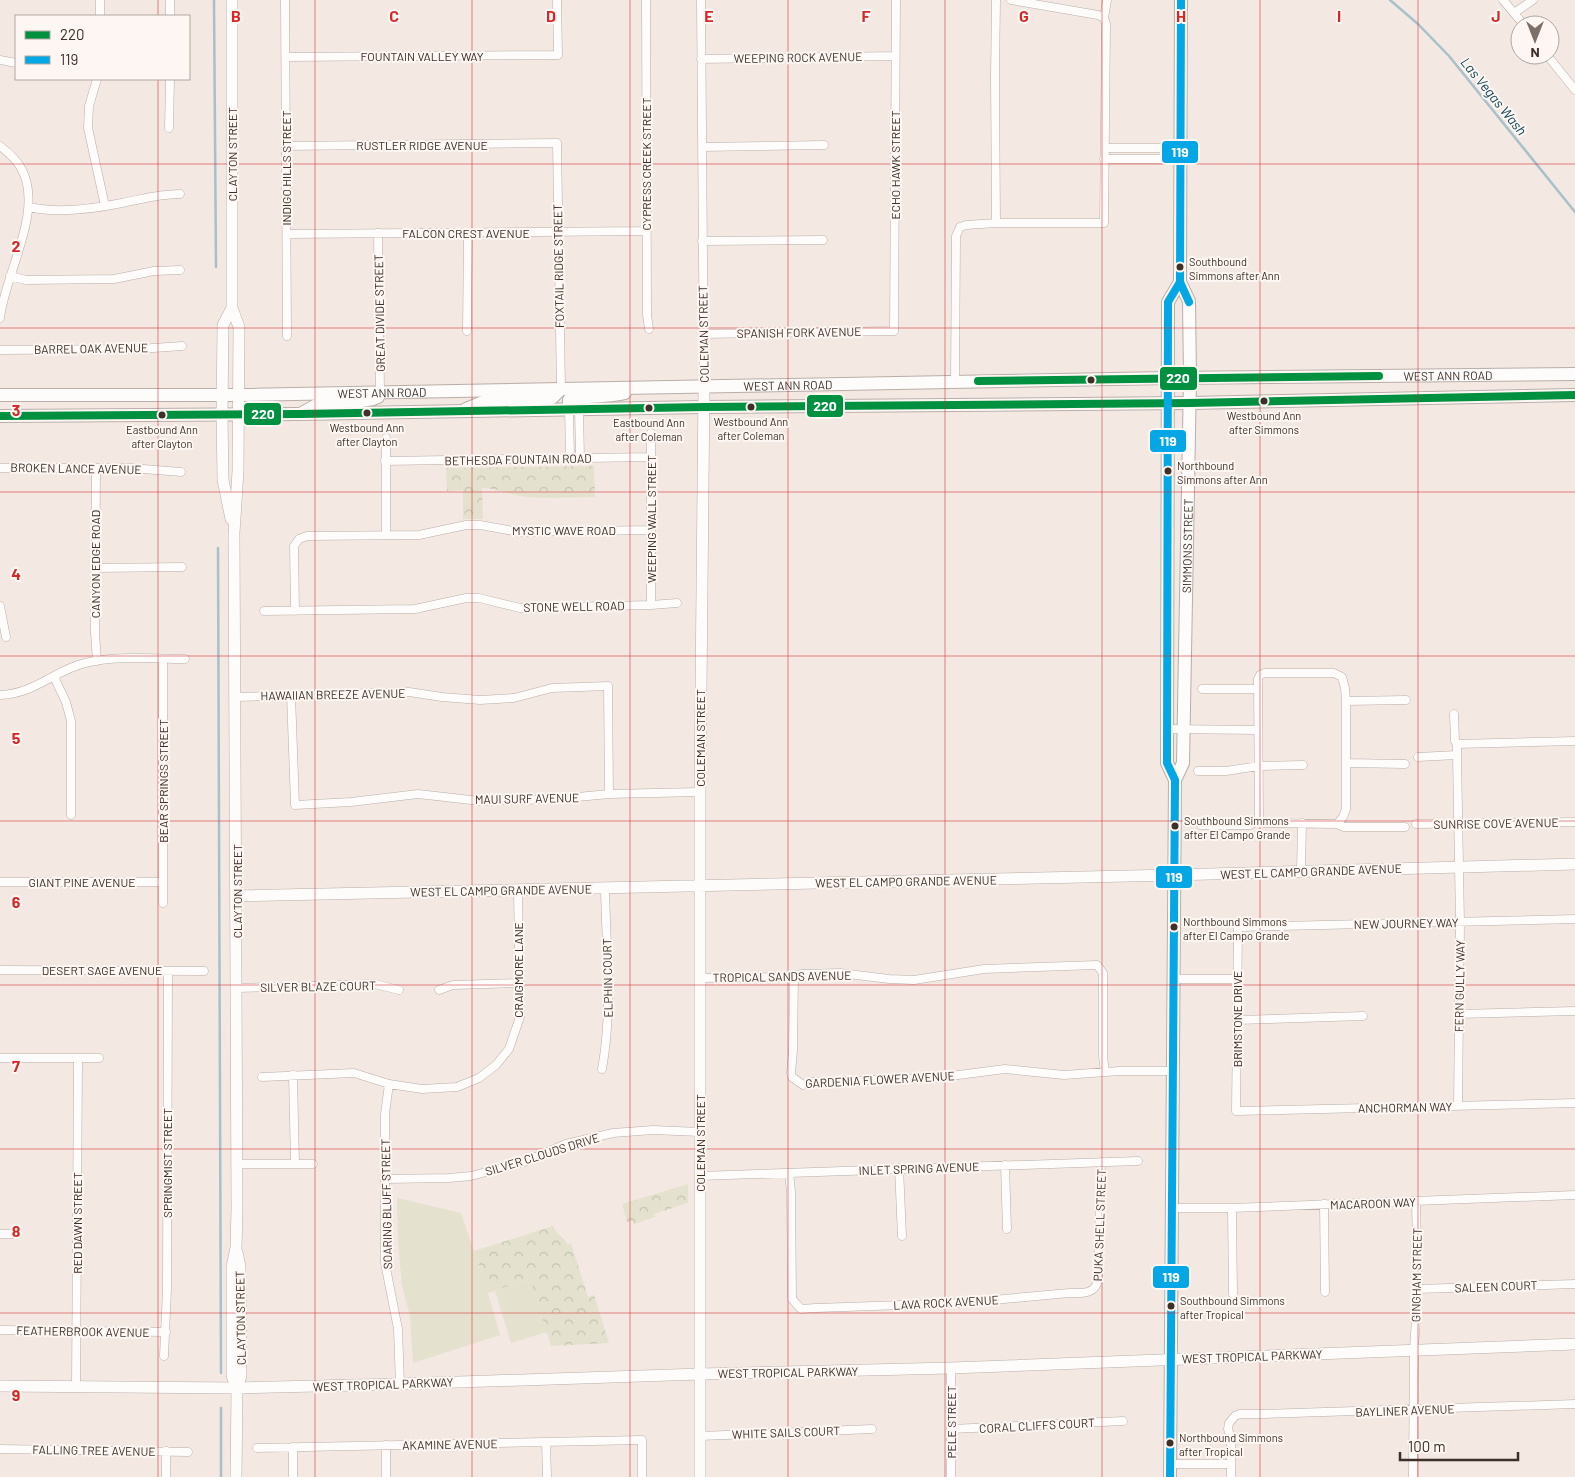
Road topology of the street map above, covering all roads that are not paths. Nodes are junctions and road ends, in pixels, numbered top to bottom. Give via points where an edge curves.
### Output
1 (100, 0) edge
2 (170, 0) edge
3 (232, 0) edge
4 (285, 0) edge
5 (558, 0) edge
6 (646, 0) edge
7 (701, 0) edge
8 (896, 0) edge
9 (996, 0) edge
10 (1011, 0) edge
11 (1107, 0) edge
12 (1181, 0) edge
13 (1502, 0) edge
14 (1533, 0) edge
15 (1514, 14) joint
16 (100, 15) edge
17 (170, 15) edge
18 (1104, 18) junction
19 (895, 56) junction
20 (286, 57) junction
21 (701, 59) junction
22 (0, 60) edge
23 (15, 63) edge
24 (1555, 65) edge
25 (97, 80) edge
26 (170, 80) edge
27 (1575, 90) edge
28 (169, 128) dead end
29 (558, 143) joint
30 (0, 146) edge
31 (286, 146) junction
32 (824, 146) dead end
33 (702, 147) junction
34 (1105, 148) junction
35 (1180, 154) junction
36 (1104, 159) junction
37 (180, 194) dead end
38 (105, 206) junction
39 (29, 207) junction
40 (996, 224) junction
41 (646, 231) junction
42 (558, 232) junction
43 (468, 233) junction
44 (287, 234) junction
45 (378, 234) junction
46 (823, 240) dead end
47 (702, 241) junction
48 (180, 270) dead end
49 (10, 276) junction
50 (1180, 282) junction
51 (232, 308) junction
52 (0, 318) edge
53 (649, 329) dead end
54 (467, 331) dead end
55 (894, 331) joint
56 (703, 334) junction
57 (287, 336) dead end
58 (182, 346) dead end
59 (0, 350) edge
60 (1575, 374) edge
61 (1417, 376) junction
62 (1167, 378) junction
63 (1190, 378) junction
64 (955, 382) junction
65 (704, 387) junction
66 (642, 388) junction
67 (561, 389) junction
68 (380, 392) junction
69 (223, 394) junction
70 (0, 395) edge
71 (238, 395) junction
72 (1575, 395) edge
73 (1418, 397) junction
74 (1167, 403) junction
75 (1190, 403) junction
76 (956, 404) junction
77 (704, 407) junction
78 (574, 409) junction
79 (462, 411) junction
80 (222, 414) junction
81 (237, 414) junction
82 (300, 414) junction
83 (0, 416) edge
84 (650, 433) dead end
85 (386, 438) dead end
86 (651, 457) junction
87 (570, 458) junction
88 (580, 458) junction
89 (385, 461) junction
90 (0, 468) edge
91 (96, 468) junction
92 (181, 472) dead end
93 (223, 480) junction
94 (237, 480) junction
95 (651, 530) junction
96 (234, 533) junction
97 (386, 535) junction
98 (182, 567) dead end
99 (95, 568) junction
100 (677, 603) dead end
101 (650, 605) junction
102 (0, 606) edge
103 (264, 611) dead end
104 (295, 611) junction
105 (6, 637) dead end
106 (163, 659) junction
107 (185, 659) dead end
108 (97, 661) junction
109 (54, 677) junction
110 (1202, 689) dead end
111 (1258, 689) junction
112 (0, 695) edge
113 (291, 695) junction
114 (235, 697) junction
115 (1406, 700) dead end
116 (1346, 701) junction
117 (1454, 714) dead end
118 (1167, 729) junction
119 (1184, 729) junction
120 (1258, 730) junction
121 (1575, 741) edge
122 (1457, 744) junction
123 (1457, 756) junction
124 (1418, 757) dead end
125 (1346, 763) junction
126 (1405, 764) dead end
127 (1303, 765) dead end
128 (1259, 766) junction
129 (1198, 771) dead end
130 (1175, 780) junction
131 (700, 792) junction
132 (609, 794) junction
133 (71, 815) dead end
134 (1259, 820) junction
135 (1575, 822) edge
136 (1302, 823) junction
137 (1336, 824) junction
138 (1416, 824) dead end
139 (1459, 824) junction
140 (1201, 825) dead end
141 (1405, 827) dead end
142 (1575, 864) edge
143 (1459, 867) junction
144 (1302, 870) junction
145 (1174, 875) junction
146 (0, 882) edge
147 (163, 882) junction
148 (700, 886) junction
149 (604, 888) junction
150 (518, 890) junction
151 (237, 896) junction
152 (163, 903) dead end
153 (1575, 919) edge
154 (1460, 922) junction
155 (1238, 927) joint
156 (0, 970) edge
157 (168, 970) junction
158 (204, 971) dead end
159 (794, 975) junction
160 (700, 978) junction
161 (1173, 979) junction
162 (1237, 979) junction
163 (519, 983) junction
164 (237, 988) junction
165 (399, 990) dead end
166 (439, 990) dead end
167 (1575, 1011) edge
168 (1459, 1014) junction
169 (1363, 1016) dead end
170 (1237, 1020) junction
171 (0, 1058) edge
172 (78, 1058) junction
173 (99, 1058) dead end
174 (602, 1069) dead end
175 (1173, 1071) junction
176 (1105, 1072) junction
177 (293, 1075) junction
178 (262, 1077) dead end
179 (389, 1084) junction
180 (1575, 1103) edge
181 (1458, 1106) junction
182 (1236, 1111) joint
183 (700, 1132) junction
184 (1138, 1161) dead end
185 (1101, 1162) junction
186 (237, 1164) junction
187 (295, 1164) junction
188 (313, 1164) dead end
189 (1005, 1165) junction
190 (899, 1168) junction
191 (789, 1173) junction
192 (700, 1176) junction
193 (385, 1179) junction
194 (1575, 1195) edge
195 (1416, 1202) junction
196 (1324, 1204) junction
197 (1172, 1208) junction
198 (1232, 1208) junction
199 (1008, 1228) dead end
200 (0, 1234) edge
201 (15, 1234) dead end
202 (902, 1236) dead end
203 (1575, 1284) edge
204 (1097, 1287) joint
205 (1418, 1289) junction
206 (1325, 1292) dead end
207 (1233, 1294) dead end
208 (0, 1330) edge
209 (76, 1330) junction
210 (166, 1332) junction
211 (1575, 1344) edge
212 (1414, 1349) junction
213 (164, 1356) dead end
214 (1170, 1359) junction
215 (951, 1368) junction
216 (700, 1374) junction
217 (400, 1384) junction
218 (0, 1386) edge
219 (76, 1387) junction
220 (237, 1388) junction
221 (1575, 1404) edge
222 (1413, 1410) junction
223 (1123, 1421) dead end
224 (872, 1429) dead end
225 (951, 1429) junction
226 (700, 1436) junction
227 (546, 1442) junction
228 (386, 1445) junction
229 (293, 1447) junction
230 (257, 1448) dead end
231 (0, 1449) edge
232 (166, 1450) junction
233 (188, 1452) dead end
234 (1231, 1464) junction
235 (1170, 1471) edge
236 (166, 1477) edge
237 (236, 1477) edge
238 (293, 1477) edge
239 (386, 1477) edge
240 (547, 1477) edge
241 (642, 1477) edge
242 (700, 1477) edge
243 (951, 1477) edge
244 (1231, 1477) edge
245 (1413, 1477) edge

1 - 16 street
2 - 17 street
3 - 51 street, CLAYTON STREET
4 - 20 street, INDIGO HILLS STREET
5 - 20 street, FOUNTAIN VALLEY WAY via 558,55
6 - 41 street, CYPRESS CREEK STREET
7 - 21 street, COLEMAN STREET
8 - 19 street, ECHO HAWK STREET
9 - 40 street
10 - 18 street
11 - 18 street
12 - 35 main road, SIMMONS STREET
13 - 15 street
14 - 15 street
18 - 34 street
19 - 21 street, WEEPING ROCK AVENUE
19 - 55 street, ECHO HAWK STREET
20 - 31 street, INDIGO HILLS STREET
21 - 33 street, COLEMAN STREET
22 - 23 street
24 - 27 street
25 - 38 street via 88,128
26 - 28 street
29 - 31 street, RUSTLER RIDGE AVENUE
29 - 42 street, FOXTAIL RIDGE STREET
30 - 39 street via 26,177
31 - 44 street, INDIGO HILLS STREET
32 - 33 street
33 - 47 street, COLEMAN STREET
34 - 35 street
34 - 36 street
35 - 36 street
35 - 50 main road, SIMMONS STREET
36 - 40 street via 1104,222
37 - 38 street via 151,196
38 - 39 street via 41,210
39 - 49 street
40 - 64 street via 966,224 960,227 956,236
41 - 42 street, FALCON CREST AVENUE
41 - 53 street, CYPRESS CREEK STREET
42 - 43 street, FALCON CREST AVENUE
42 - 67 street, FOXTAIL RIDGE STREET
43 - 45 street, FALCON CREST AVENUE
43 - 54 street
44 - 45 street, FALCON CREST AVENUE
44 - 57 street, INDIGO HILLS STREET
45 - 68 street, GREAT DIVIDE STREET
46 - 47 street
47 - 56 street, COLEMAN STREET
48 - 49 street via 154,271 114,279 26,280
49 - 52 street
50 - 62 main road, SIMMONS STREET via 1168,302
50 - 63 main road, SIMMONS STREET via 1189,301
51 - 69 street, CLAYTON STREET via 223,324
51 - 71 street, CLAYTON STREET via 239,327
55 - 56 street, SPANISH FORK AVENUE
56 - 65 street, COLEMAN STREET
58 - 59 street, BARREL OAK AVENUE
60 - 61 main road, WEST ANN ROAD
61 - 63 main road, WEST ANN ROAD
61 - 73 main road
62 - 63 main road, WEST ANN ROAD
62 - 64 main road, WEST ANN ROAD
62 - 74 main road, SIMMONS STREET
63 - 75 main road, SIMMONS STREET
64 - 65 main road, WEST ANN ROAD
64 - 76 main road
65 - 66 main road, WEST ANN ROAD
65 - 77 street, COLEMAN STREET
66 - 67 main road, WEST ANN ROAD
66 - 78 main road via 612,397 569,400
67 - 68 main road, WEST ANN ROAD
67 - 79 main road via 552,398 483,402
68 - 71 main road, WEST ANN ROAD
68 - 82 main road via 378,397 361,402 320,403
69 - 70 main road, WEST ANN ROAD
69 - 71 main road, WEST ANN ROAD
69 - 80 street, CLAYTON STREET
71 - 81 street, CLAYTON STREET
72 - 73 main road, WEST ANN ROAD
73 - 75 main road, WEST ANN ROAD
74 - 75 main road, WEST ANN ROAD
74 - 76 main road, WEST ANN ROAD
74 - 118 main road, SIMMONS STREET
75 - 119 main road, SIMMONS STREET
76 - 77 main road, WEST ANN ROAD
77 - 78 main road, WEST ANN ROAD
77 - 131 street, COLEMAN STREET
78 - 79 main road, WEST ANN ROAD
78 - 87 street
78 - 88 street
79 - 82 main road, WEST ANN ROAD
80 - 81 main road, WEST ANN ROAD
80 - 83 main road, WEST ANN ROAD
80 - 93 street, CLAYTON STREET
81 - 82 main road, WEST ANN ROAD
81 - 94 street, CLAYTON STREET
84 - 86 street, WEEPING WALL STREET
85 - 89 street
86 - 88 street, BETHESDA FOUNTAIN ROAD
86 - 95 street, WEEPING WALL STREET
87 - 88 street, BETHESDA FOUNTAIN ROAD
87 - 89 street, BETHESDA FOUNTAIN ROAD
89 - 97 street
90 - 91 street, BROKEN LANCE AVENUE
91 - 92 street, BROKEN LANCE AVENUE
91 - 99 street, CANYON EDGE ROAD
93 - 94 street
93 - 96 street, CLAYTON STREET
94 - 96 street, CLAYTON STREET
95 - 97 street, MYSTIC WAVE ROAD via 519,532 466,525 419,535
95 - 101 street, WEEPING WALL STREET
96 - 114 street, CLAYTON STREET
97 - 104 street, MYSTIC WAVE ROAD via 307,536 299,539 294,546
98 - 99 street
99 - 108 street, CANYON EDGE ROAD
100 - 101 street, STONE WELL ROAD
101 - 104 street, STONE WELL ROAD via 520,608 466,598 415,609
102 - 105 street
103 - 104 street, STONE WELL ROAD
106 - 107 street
106 - 108 street
106 - 147 street, BEAR SPRINGS STREET
108 - 109 street via 73,667
109 - 112 street via 34,688
109 - 133 street via 71,721
110 - 111 street
111 - 116 street via 1258,679 1265,673 1334,673 1342,677
111 - 120 street
113 - 114 street, HAWAIIAN BREEZE AVENUE
113 - 132 street, MAUI SURF AVENUE via 294,805 418,794 480,801
113 - 132 street, HAWAIIAN BREEZE AVENUE via 408,692 480,700 514,698 552,688 608,686
114 - 151 street, CLAYTON STREET
115 - 116 street
116 - 125 street
117 - 122 street, FERN GULLY WAY
118 - 119 street
118 - 130 main road, SIMMONS STREET via 1167,763
119 - 120 street
119 - 130 main road, SIMMONS STREET via 1183,763
120 - 128 street
121 - 122 street
122 - 123 street, FERN GULLY WAY
123 - 124 street
123 - 139 street, FERN GULLY WAY
125 - 126 street
125 - 137 street via 1346,809
127 - 128 street
128 - 129 street
128 - 134 street
130 - 145 main road, SIMMONS STREET
131 - 132 street, MAUI SURF AVENUE
131 - 148 street, COLEMAN STREET
134 - 136 street via 1264,823
134 - 140 street via 1250,825
135 - 139 street, SUNRISE COVE AVENUE
136 - 137 street
136 - 144 street
137 - 141 street via 1344,827
138 - 139 street, SUNRISE COVE AVENUE
139 - 143 street, FERN GULLY WAY
142 - 143 street, WEST EL CAMPO GRANDE AVENUE
143 - 144 street, WEST EL CAMPO GRANDE AVENUE
143 - 154 street, FERN GULLY WAY
144 - 145 street, WEST EL CAMPO GRANDE AVENUE
145 - 148 street, WEST EL CAMPO GRANDE AVENUE
145 - 161 main road, SIMMONS STREET
146 - 147 street, GIANT PINE AVENUE
147 - 152 street, BEAR SPRINGS STREET
148 - 149 street, WEST EL CAMPO GRANDE AVENUE
148 - 160 street, COLEMAN STREET
149 - 150 street, WEST EL CAMPO GRANDE AVENUE
149 - 174 street, ELPHIN COURT via 608,1018
150 - 151 street, WEST EL CAMPO GRANDE AVENUE
150 - 163 street, CRAIGMORE LANE
151 - 164 street, CLAYTON STREET
153 - 154 street, NEW JOURNEY WAY
154 - 155 street, NEW JOURNEY WAY
154 - 168 street, FERN GULLY WAY
155 - 162 street, BRIMSTONE DRIVE
156 - 157 street, DESERT SAGE AVENUE
157 - 158 street, DESERT SAGE AVENUE
157 - 210 street, SPRINGMIST STREET
159 - 160 street, TROPICAL SANDS AVENUE
159 - 176 street, TROPICAL SANDS AVENUE via 840,973 914,980 984,969 1097,965 1103,973
159 - 176 street, GARDENIA FLOWER AVENUE via 790,1073 803,1085 935,1078 1005,1069 1064,1075
160 - 183 street, COLEMAN STREET
161 - 162 street
161 - 175 main road, SIMMONS STREET
162 - 170 street, BRIMSTONE DRIVE
163 - 166 street via 453,985
163 - 179 street, CRAIGMORE LANE via 520,1017 509,1048 496,1065 479,1078 457,1087 422,1089
164 - 165 street, SILVER BLAZE COURT via 375,984
164 - 186 street, CLAYTON STREET
167 - 168 street
168 - 181 street, FERN GULLY WAY
169 - 170 street
170 - 182 street, BRIMSTONE DRIVE
171 - 172 street
172 - 173 street
172 - 209 street, RED DAWN STREET
175 - 176 street, GARDENIA FLOWER AVENUE
175 - 197 main road, SIMMONS STREET
177 - 178 street
177 - 179 street via 354,1073
177 - 187 street
179 - 193 street, SOARING BLUFF STREET via 385,1114
180 - 181 street, ANCHORMAN WAY
181 - 182 street, ANCHORMAN WAY
183 - 192 street, COLEMAN STREET
183 - 193 street, SILVER CLOUDS DRIVE via 653,1130 612,1134 566,1144 524,1162 471,1176
184 - 185 street, INLET SPRING AVENUE
185 - 189 street, INLET SPRING AVENUE
185 - 204 street, PUKA SHELL STREET
186 - 187 street
186 - 220 street, CLAYTON STREET via 236,1248 232,1267 232,1376
187 - 188 street
189 - 190 street, INLET SPRING AVENUE
189 - 199 street
190 - 191 street, INLET SPRING AVENUE
190 - 202 street
191 - 192 street, INLET SPRING AVENUE
191 - 204 street, LAVA ROCK AVENUE via 792,1294 801,1309 960,1303 1086,1293
192 - 216 street, COLEMAN STREET
193 - 217 street, SOARING BLUFF STREET via 385,1263 398,1329
194 - 195 street, MACAROON WAY
195 - 196 street, MACAROON WAY
195 - 205 street, GINGHAM STREET
196 - 198 street, MACAROON WAY
196 - 206 street
197 - 198 street, MACAROON WAY
197 - 214 main road, SIMMONS STREET
198 - 207 street
200 - 201 street
203 - 205 street, SALEEN COURT
205 - 212 street, GINGHAM STREET
208 - 209 street, FEATHERBROOK AVENUE
209 - 210 street, FEATHERBROOK AVENUE
209 - 219 street, RED DAWN STREET
210 - 213 street, SPRINGMIST STREET
211 - 212 street, WEST TROPICAL PARKWAY
212 - 214 street, WEST TROPICAL PARKWAY
212 - 222 street, GINGHAM STREET
214 - 215 street, WEST TROPICAL PARKWAY
214 - 235 main road, SIMMONS STREET
215 - 216 street, WEST TROPICAL PARKWAY
215 - 225 street, PELE STREET
216 - 217 street, WEST TROPICAL PARKWAY
216 - 226 street, COLEMAN STREET
217 - 220 street, WEST TROPICAL PARKWAY
218 - 219 street, WEST TROPICAL PARKWAY
219 - 220 street, WEST TROPICAL PARKWAY
220 - 237 street, CLAYTON STREET
221 - 222 street, BAYLINER AVENUE
222 - 234 street, BAYLINER AVENUE via 1247,1413 1235,1416 1228,1428
222 - 245 street, GINGHAM STREET
223 - 225 street, CORAL CLIFFS COURT
224 - 226 street, WHITE SAILS COURT
225 - 243 street, PELE STREET
226 - 242 street, COLEMAN STREET
227 - 228 street, AKAMINE AVENUE
227 - 240 street
227 - 241 street, AKAMINE AVENUE via 642,1440
228 - 229 street, AKAMINE AVENUE
228 - 239 street
229 - 230 street, AKAMINE AVENUE
229 - 238 street
231 - 232 street, FALLING TREE AVENUE
232 - 233 street, FALLING TREE AVENUE
232 - 236 street
234 - 235 street
234 - 244 street

